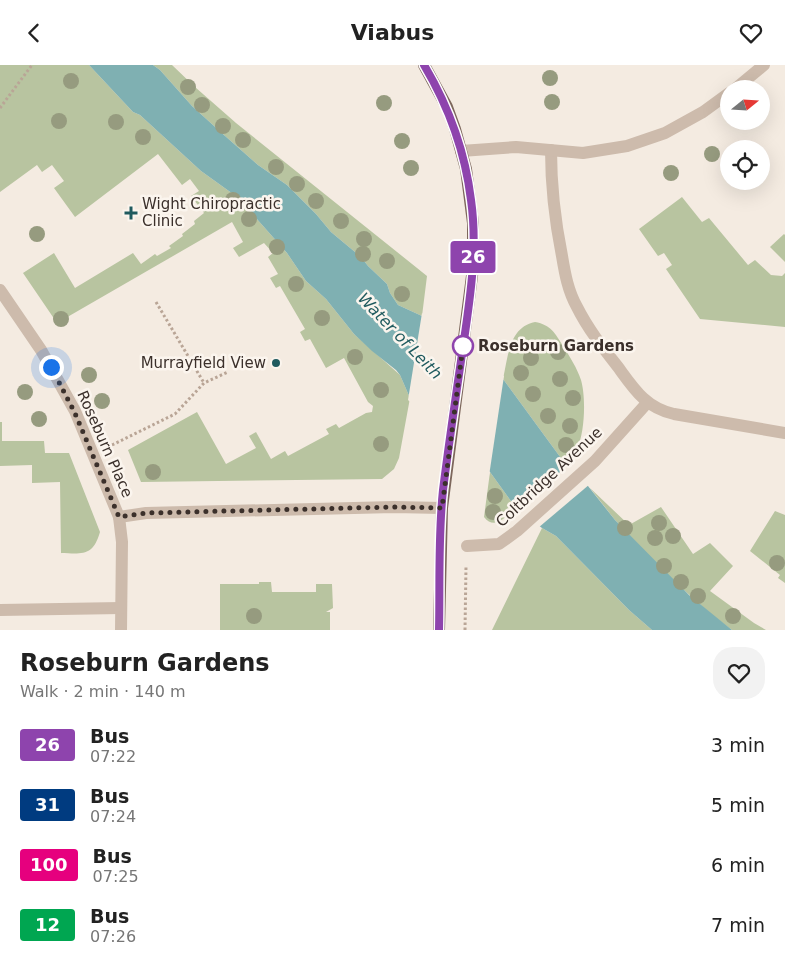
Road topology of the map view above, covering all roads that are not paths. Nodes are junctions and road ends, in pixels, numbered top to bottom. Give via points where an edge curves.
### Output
1 (424, 65) edge
2 (764, 65) edge
3 (746, 80) edge
4 (720, 100) edge
5 (551, 150) junction
6 (462, 151) junction
7 (0, 290) edge
8 (647, 403) junction
9 (785, 433) edge
10 (442, 508) junction
11 (119, 517) junction
12 (467, 546) road end
13 (122, 608) junction
14 (0, 610) edge
15 (122, 630) edge
16 (439, 630) edge

1 - 6 main road via 447,107
2 - 3 street
4 - 5 street via 665,133 627,146 584,153
5 - 6 street via 516,147
5 - 8 street via 551,183 569,290 576,307 603,348
6 - 10 main road via 471,201 473,267
7 - 11 street, Roseburn Place via 51,367 74,411
8 - 9 street via 674,414
8 - 12 street, Coltbridge Avenue via 595,461 516,531 499,544
10 - 11 street via 146,513
10 - 16 main road
11 - 13 street, Roseburn Place
13 - 14 street
13 - 15 street, Roseburn Place

